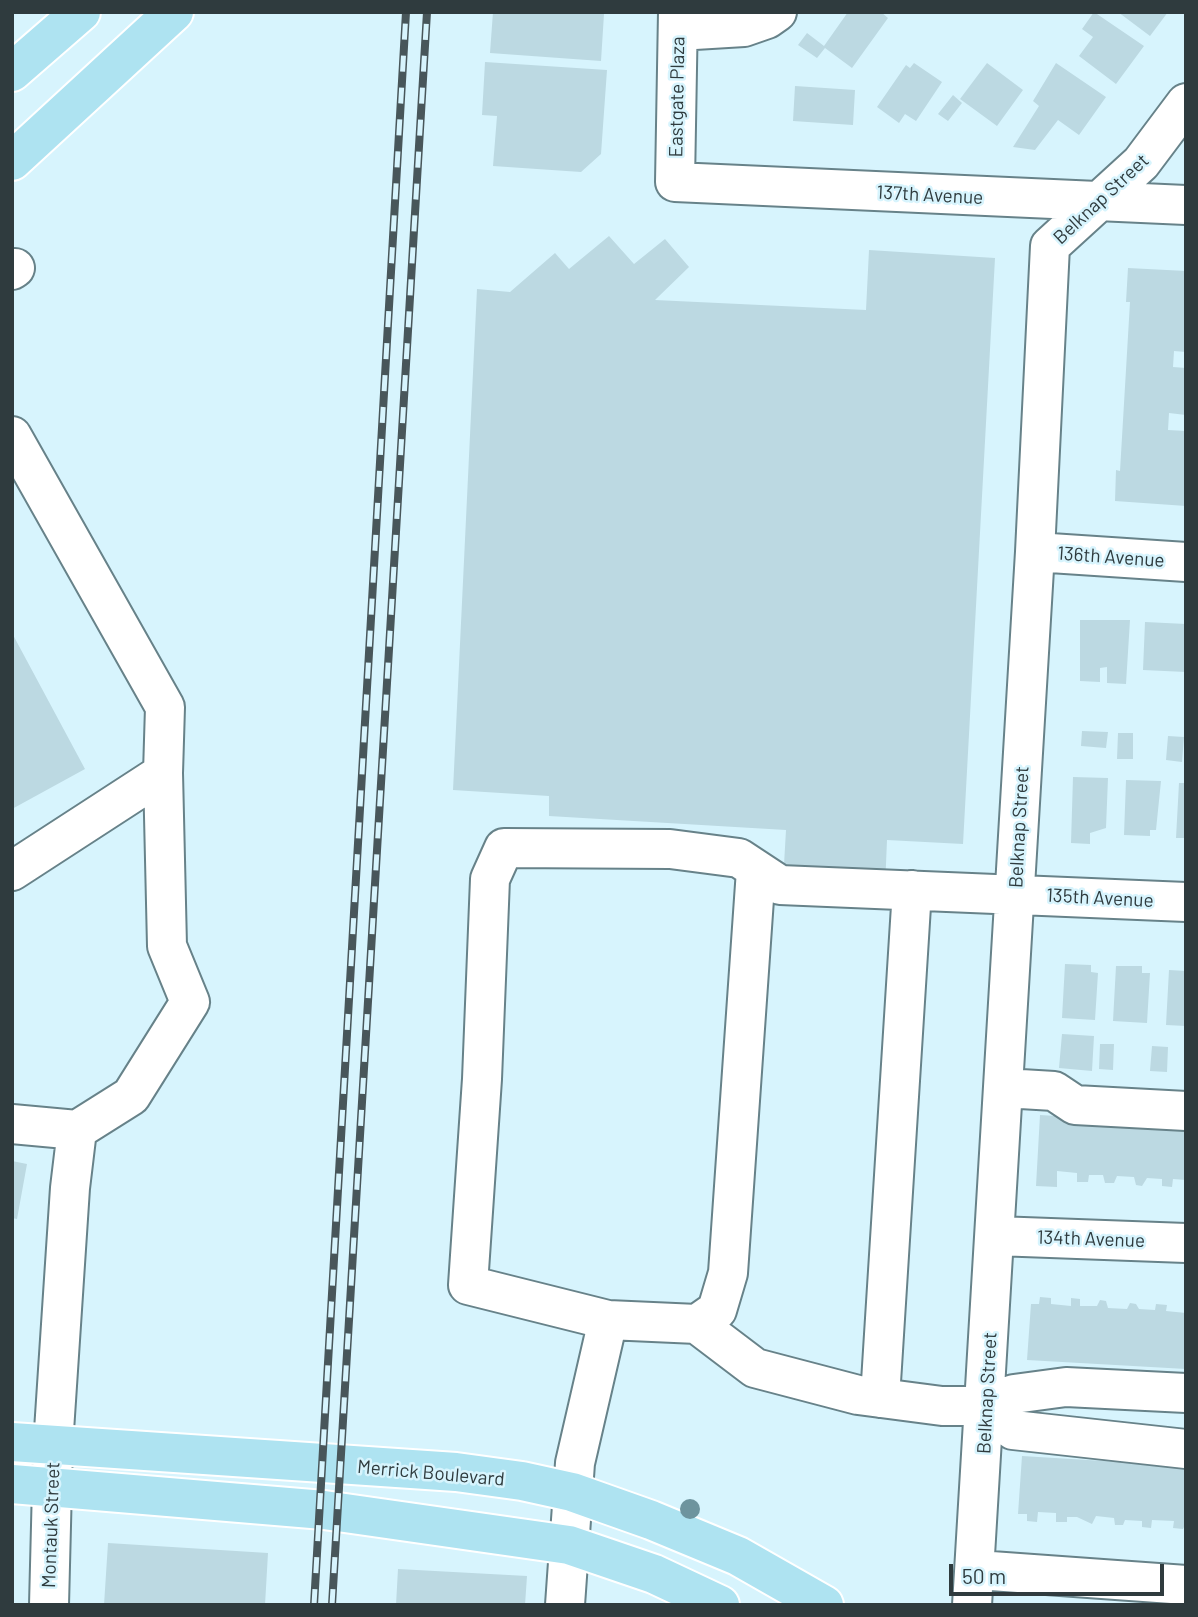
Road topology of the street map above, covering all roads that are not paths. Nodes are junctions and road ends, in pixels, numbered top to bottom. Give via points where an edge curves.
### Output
1 (81, 12) edge
2 (174, 12) edge
3 (777, 12) edge
4 (678, 21) edge
5 (12, 72) edge
6 (1186, 103) edge
7 (12, 161) edge
8 (675, 182) joint
9 (1099, 203) junction
10 (1186, 205) edge
11 (12, 436) edge
12 (1035, 552) junction
13 (1186, 562) edge
14 (163, 773) junction
15 (756, 870) junction
16 (12, 871) edge
17 (912, 890) junction
18 (1015, 894) junction
19 (1186, 902) edge
20 (1004, 1088) junction
21 (1186, 1111) edge
22 (12, 1124) edge
23 (78, 1130) junction
24 (996, 1236) junction
25 (1186, 1243) edge
26 (608, 1320) junction
27 (697, 1324) junction
28 (1186, 1393) edge
29 (880, 1398) junction
30 (986, 1406) junction
31 (12, 1442) edge
32 (53, 1446) junction
33 (1186, 1449) edge
34 (12, 1484) edge
35 (53, 1489) junction
36 (572, 1492) junction
37 (569, 1545) junction
38 (1186, 1584) edge
39 (975, 1587) edge
40 (49, 1605) edge
41 (565, 1605) edge
42 (720, 1605) edge
43 (824, 1605) edge

1 - 5 main road
2 - 7 main road
3 - 4 street via 744,27
4 - 8 street, Eastgate Plaza
6 - 9 street, Belknap Street via 1152,150
8 - 9 street, 137th Avenue
9 - 10 street, 137th Avenue
9 - 12 street, Belknap Street via 1050,246
11 - 14 street via 166,707
12 - 13 street, 136th Avenue
12 - 18 street, Belknap Street
14 - 16 street
14 - 23 street via 167,946 190,1002 131,1096
15 - 17 street, 135th Avenue via 780,885
15 - 26 street, 135th Avenue via 738,858 670,849 504,848 490,879 468,1285
15 - 27 street via 728,1273 717,1310
17 - 18 street, 135th Avenue
17 - 29 street
18 - 19 street, 135th Avenue
18 - 20 street, Belknap Street
20 - 21 street via 1054,1091 1075,1105
20 - 24 street, Belknap Street
22 - 23 street
23 - 32 street, Montauk Street
24 - 25 street, 134th Avenue
24 - 30 street, Belknap Street
26 - 27 street
26 - 36 street
27 - 29 street via 755,1368
28 - 30 street via 1066,1387 1014,1394
29 - 30 street
30 - 33 street via 1013,1430
30 - 39 street, Belknap Street
31 - 32 main road, Merrick Boulevard
32 - 35 street, Montauk Street
32 - 36 main road, Merrick Boulevard via 456,1472
34 - 35 main road
35 - 37 main road via 324,1510
35 - 40 street, Montauk Street
36 - 37 street
36 - 43 main road, Merrick Boulevard via 738,1556
37 - 41 street
37 - 42 main road via 654,1574
38 - 39 street

